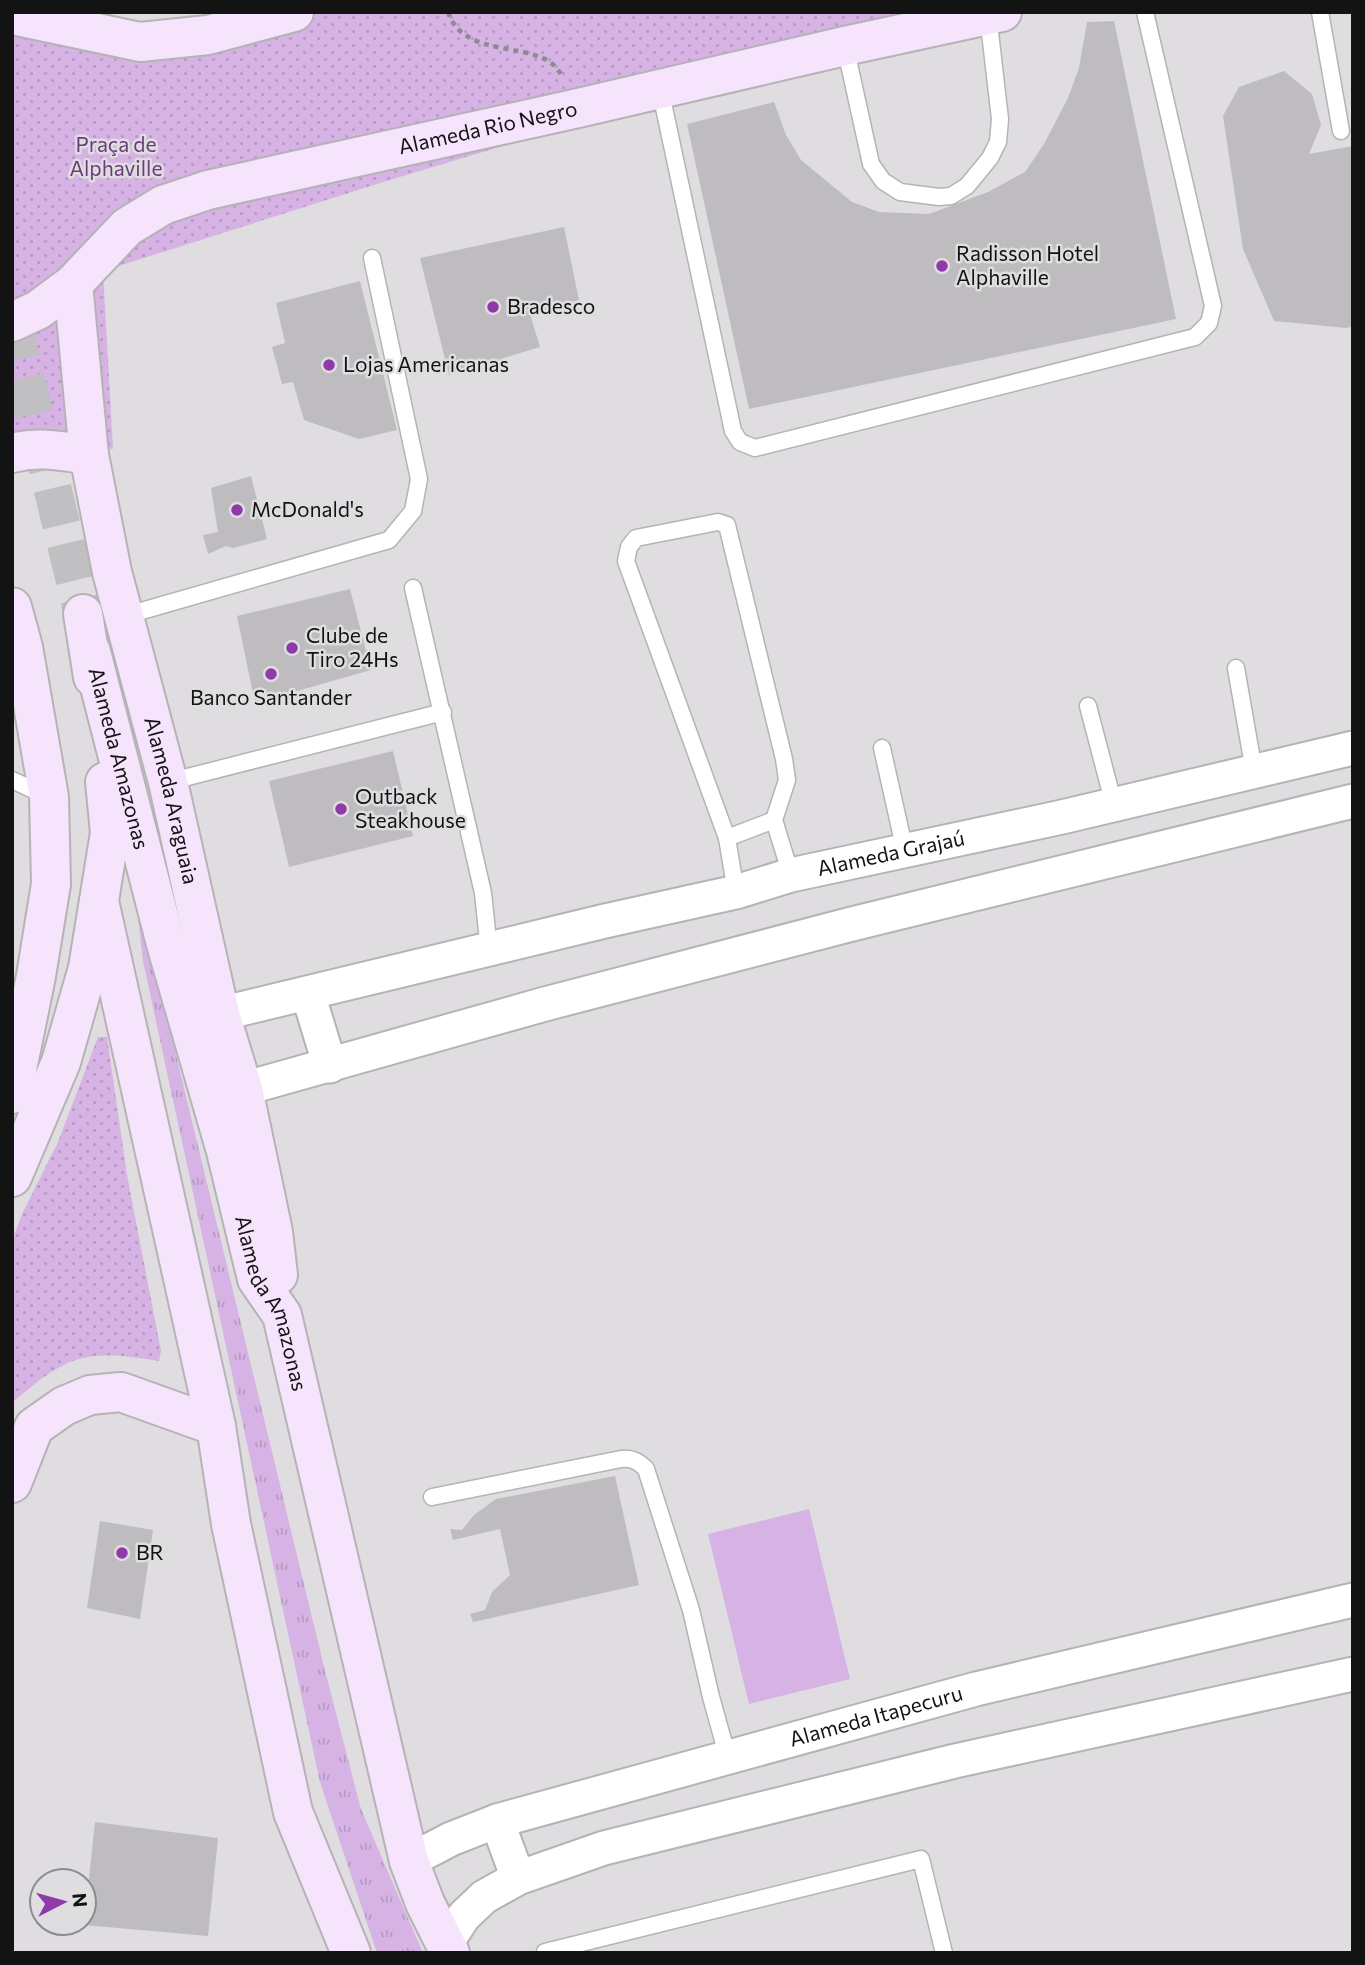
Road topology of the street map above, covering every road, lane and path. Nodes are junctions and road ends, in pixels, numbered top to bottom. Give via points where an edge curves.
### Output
1 (295, 12) edge
2 (449, 12) edge
3 (1145, 12) edge
4 (1320, 12) edge
5 (995, 14) edge
6 (12, 15) edge
7 (845, 46) junction
8 (660, 89) junction
9 (574, 109) junction
10 (1341, 131) dead end
11 (372, 258) dead end
12 (73, 284) junction
13 (12, 322) edge
14 (12, 453) edge
15 (89, 455) junction
16 (413, 588) dead end
17 (12, 607) edge
18 (83, 614) tunnel mouth
19 (124, 617) junction
20 (91, 652) junction
21 (1236, 668) dead end
22 (1088, 706) dead end
23 (443, 712) junction
24 (882, 748) dead end
25 (1353, 748) edge
26 (1254, 771) junction
27 (12, 780) edge
28 (168, 782) junction
29 (49, 797) junction
30 (1353, 801) edge
31 (1121, 803) junction
32 (774, 820) junction
33 (727, 838) junction
34 (905, 851) junction
35 (1127, 856) junction
36 (791, 875) junction
37 (736, 892) junction
38 (99, 901) junction
39 (489, 950) junction
40 (308, 994) junction
41 (220, 1014) junction
42 (330, 1066) junction
43 (243, 1089) junction
44 (12, 1094) edge
45 (12, 1177) edge
46 (282, 1315) junction
47 (216, 1426) junction
48 (12, 1483) edge
49 (432, 1497) dead end
50 (1353, 1600) edge
51 (1353, 1674) edge
52 (729, 1758) junction
53 (497, 1821) junction
54 (409, 1861) junction
55 (518, 1878) junction
56 (447, 1949) edge
57 (545, 1952) edge
58 (351, 1953) edge
59 (944, 1953) edge

1 - 6 main road via 208,35 140,42
2 - 9 path via 453,25 476,42 539,55 560,72
3 - 8 lane via 1213,306 1209,323 1195,337 755,448 740,442 733,431
4 - 10 lane
5 - 7 main road, Alameda Rio Negro
5 - 7 lane via 998,142 967,186 951,196 900,192 883,181 871,164
7 - 8 main road, Alameda Rio Negro
8 - 9 main road, Alameda Rio Negro
9 - 12 main road, Alameda Rio Negro via 208,190 163,205 127,227
11 - 19 lane via 419,479 413,511 388,540
12 - 13 main road, Alameda Rio Negro via 38,310
12 - 15 main road, Alameda Araguaia
14 - 15 main road via 44,448
15 - 19 main road, Alameda Araguaia
16 - 23 lane
17 - 29 main road
18 - 20 main road
19 - 28 main road, Alameda Araguaia
20 - 38 main road via 110,833
20 - 46 main road, Alameda Amazonas via 257,1279
21 - 26 lane
22 - 31 lane
23 - 28 lane
23 - 39 lane via 483,893
24 - 34 lane
25 - 26 street, Alameda Grajaú
26 - 31 street, Alameda Grajaú
27 - 29 lane
28 - 41 main road, Alameda Araguaia
29 - 44 main road via 51,884
30 - 35 street
31 - 34 street, Alameda Grajaú
31 - 35 street via 1138,812 1140,822
32 - 33 lane
32 - 33 lane via 787,780 784,759 727,525 718,522 636,538 626,561
32 - 36 lane
33 - 37 lane
34 - 36 street, Alameda Grajaú
35 - 42 street via 545,1004
36 - 37 street, Alameda Grajaú
37 - 39 street, Alameda Grajaú
38 - 45 main road via 78,1009 61,1062
38 - 47 main road
39 - 40 street, Alameda Grajaú
40 - 41 street, Alameda Grajaú
40 - 42 street
41 - 43 main road, Alameda Araguaia
42 - 43 street
43 - 46 main road, Alameda Araguaia via 273,1232
46 - 54 main road, Alameda Amazonas
47 - 48 main road via 121,1392 90,1395 34,1427
47 - 58 main road via 231,1524 293,1812
49 - 52 lane via 621,1459 639,1462 646,1469 691,1611
50 - 52 street, Alameda Itapecuru via 976,1689
51 - 55 street via 956,1762 604,1848
52 - 53 street, Alameda Itapecuru
53 - 54 street, Alameda Itapecuru
53 - 55 street
54 - 56 main road, Alameda Amazonas
55 - 56 street via 484,1896 464,1916
57 - 59 lane via 921,1859

